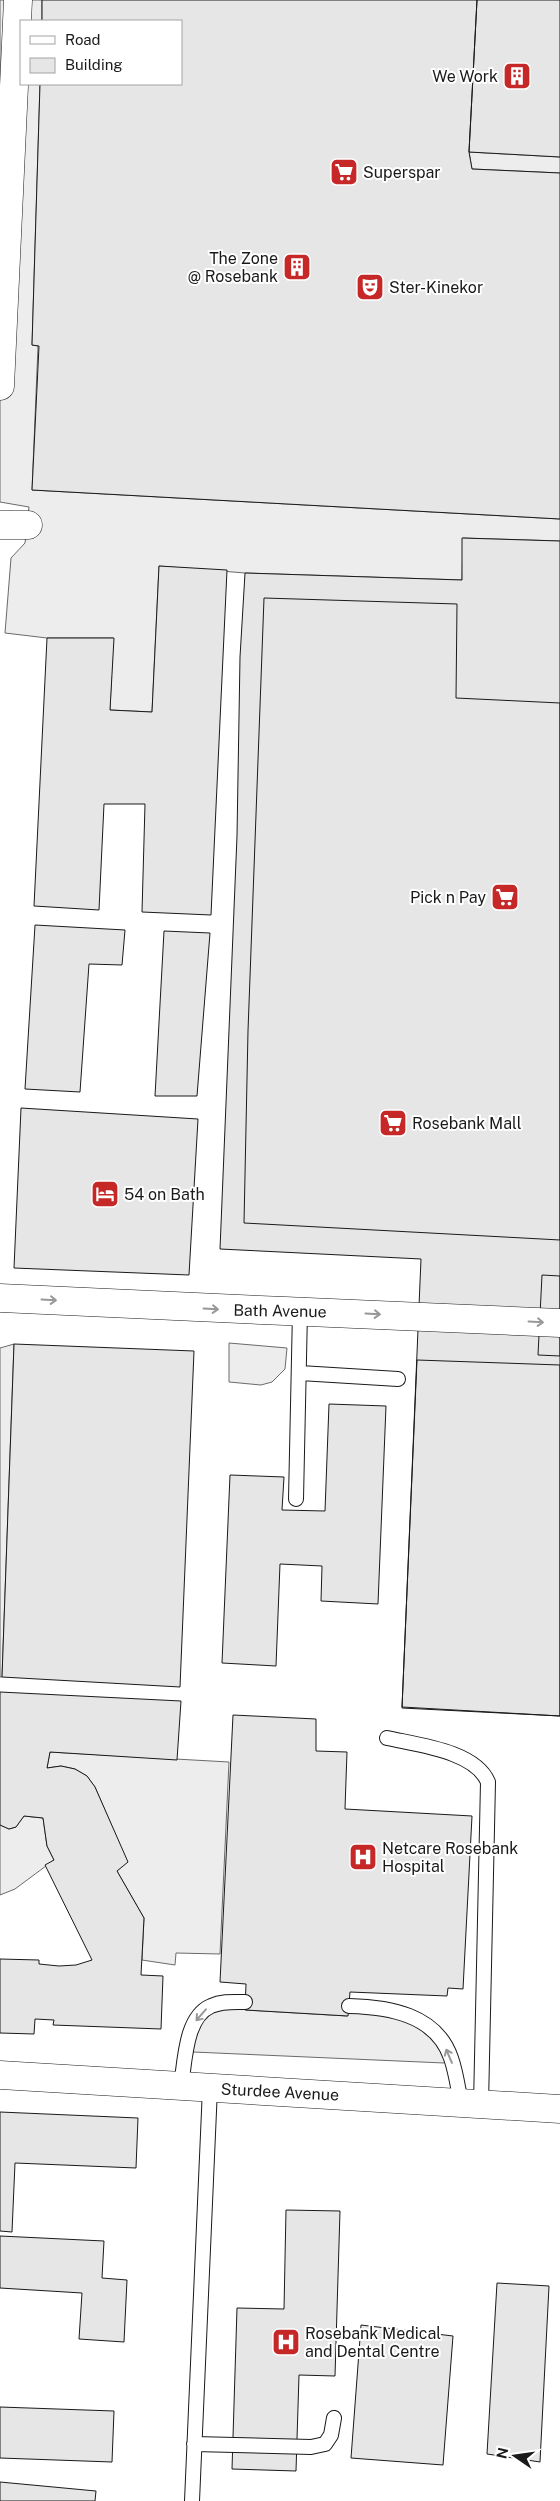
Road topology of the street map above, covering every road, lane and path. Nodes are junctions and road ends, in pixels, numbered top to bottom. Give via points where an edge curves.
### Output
1 (18, 0) edge
2 (0, 386) edge
3 (0, 525) edge
4 (28, 526) dead end
5 (0, 1298) edge
6 (300, 1311) junction
7 (560, 1323) edge
8 (300, 1373) junction
9 (398, 1379) dead end
10 (296, 1499) dead end
11 (387, 1738) dead end
12 (245, 2002) dead end
13 (349, 2006) dead end
14 (0, 2076) edge
15 (181, 2086) junction
16 (210, 2088) junction
17 (471, 2104) junction
18 (560, 2109) edge
19 (334, 2418) dead end
20 (194, 2444) junction
21 (192, 2501) edge

1 - 2 street
3 - 4 street
5 -> 6 street, Bath Avenue
6 -> 7 street, Bath Avenue
6 - 8 lane
8 - 9 lane
8 - 10 lane
11 - 17 lane via 463,1758 477,1766 488,1782
12 -> 15 lane via 209,2006 198,2016 190,2031
17 -> 13 lane via 451,2057 441,2040 424,2023 394,2010
14 - 15 street, Sturdee Avenue
15 - 16 street, Sturdee Avenue
16 - 17 street, Sturdee Avenue
16 - 20 lane
17 - 18 street, Sturdee Avenue
19 - 20 lane via 331,2435 325,2444 312,2447
20 - 21 lane

